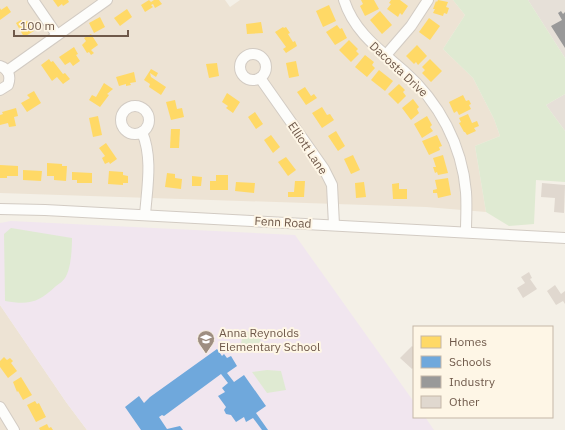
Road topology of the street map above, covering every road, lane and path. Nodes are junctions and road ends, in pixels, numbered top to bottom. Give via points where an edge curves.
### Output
1 (33, 0) edge
2 (107, 0) edge
3 (344, 0) edge
4 (428, 0) edge
5 (57, 35) junction
6 (386, 55) junction
7 (4, 68) edge
8 (260, 78) dead end
9 (0, 90) edge
10 (142, 132) dead end
11 (0, 210) edge
12 (145, 215) junction
13 (334, 225) junction
14 (466, 232) junction
15 (565, 238) edge
16 (0, 407) edge
17 (14, 430) edge

1 - 5 street
2 - 5 street
3 - 6 street, Dacosta Drive via 353,22 368,40
4 - 6 street via 411,26
5 - 7 street
6 - 14 street, Dacosta Drive via 425,92 439,110 452,136 462,164 466,193
7 - 9 street via 10,77 5,88
8 - 13 street, Elliott Lane via 327,174 332,185
10 - 12 street via 148,150
11 - 12 street, Fenn Road
12 - 13 street, Fenn Road
13 - 14 street, Fenn Road
14 - 15 street, Fenn Road
16 - 17 street

